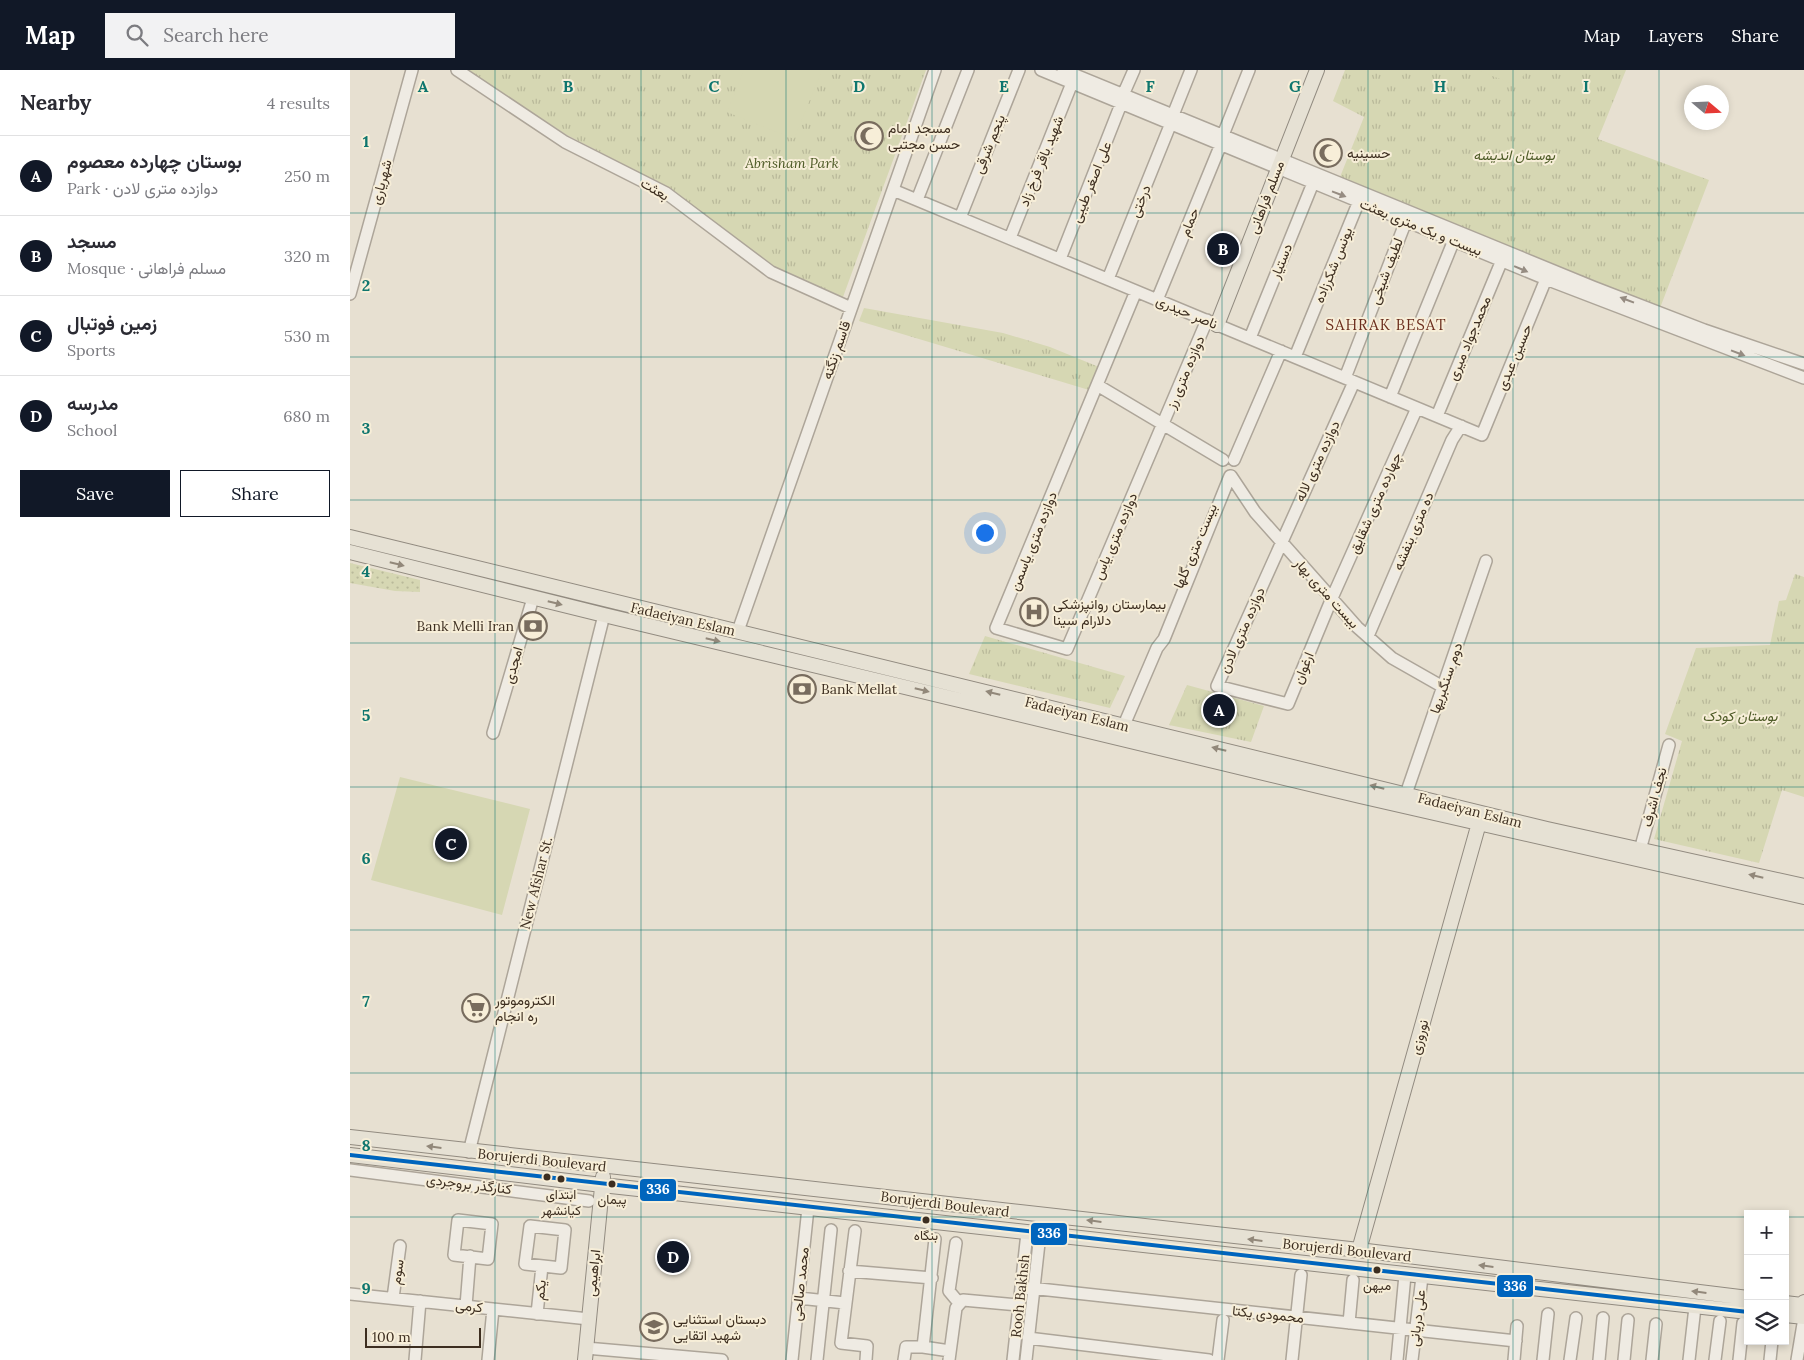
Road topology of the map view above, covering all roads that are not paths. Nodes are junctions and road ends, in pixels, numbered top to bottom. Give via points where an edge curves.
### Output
1 (412, 70) edge
2 (457, 70) edge
3 (935, 70) edge
4 (968, 70) edge
5 (1019, 70) edge
6 (1041, 70) edge
7 (1134, 70) edge
8 (1191, 70) edge
9 (1248, 70) edge
10 (1317, 70) edge
11 (1071, 74) edge
12 (1122, 100) junction
13 (1172, 119) junction
14 (1222, 139) junction
15 (1279, 164) junction
16 (1313, 184) junction
17 (893, 190) junction
18 (918, 200) junction
19 (1359, 201) junction
20 (960, 218) junction
21 (1406, 221) junction
22 (1010, 238) junction
23 (1454, 240) junction
24 (1060, 259) junction
25 (1502, 260) junction
26 (1108, 279) junction
27 (1546, 280) junction
28 (1136, 291) junction
29 (350, 294) edge
30 (1157, 300) junction
31 (851, 308) junction
32 (1212, 322) junction
33 (1250, 338) junction
34 (1282, 352) junction
35 (1295, 357) junction
36 (1804, 364) edge
37 (1804, 378) edge
38 (1350, 380) junction
39 (1097, 386) junction
40 (1390, 397) junction
41 (1417, 408) junction
42 (1437, 416) junction
43 (1163, 424) junction
44 (1460, 426) junction
45 (1482, 435) joint
46 (1229, 460) junction
47 (1229, 475) junction
48 (350, 538) edge
49 (1281, 541) junction
50 (350, 552) edge
51 (1486, 561) dead end
52 (533, 598) junction
53 (1332, 598) junction
54 (604, 615) junction
55 (738, 631) junction
56 (1368, 636) junction
57 (1067, 649) joint
58 (1443, 687) junction
59 (1253, 695) joint
60 (1124, 725) junction
61 (493, 733) dead end
62 (1669, 745) dead end
63 (1406, 794) junction
64 (1479, 823) junction
65 (1640, 850) junction
66 (1803, 887) edge
67 (350, 1137) edge
68 (469, 1152) junction
69 (350, 1155) edge
70 (604, 1167) junction
71 (469, 1169) junction
72 (350, 1170) edge
73 (562, 1181) junction
74 (602, 1186) junction
75 (505, 1189) junction
76 (588, 1201) junction
77 (808, 1208) junction
78 (598, 1218) junction
79 (831, 1230) dead end
80 (855, 1231) dead end
81 (1034, 1233) junction
82 (935, 1239) dead end
83 (956, 1243) dead end
84 (400, 1246) dead end
85 (1359, 1250) junction
86 (470, 1256) dead end
87 (542, 1266) junction
88 (849, 1271) junction
89 (1301, 1275) dead end
90 (1405, 1275) junction
91 (1422, 1277) junction
92 (932, 1278) junction
93 (1353, 1280) dead end
94 (1021, 1287) junction
95 (1034, 1288) junction
96 (350, 1294) edge
97 (393, 1298) junction
98 (799, 1298) junction
99 (1744, 1298) edge
100 (823, 1300) junction
101 (420, 1301) junction
102 (1804, 1302) edge
103 (845, 1303) junction
104 (959, 1303) junction
105 (1789, 1303) edge
106 (1019, 1305) junction
107 (466, 1306) junction
108 (1695, 1307) junction
109 (494, 1309) junction
110 (537, 1314) junction
111 (1548, 1314) dead end
112 (1789, 1316) edge
113 (1296, 1317) junction
114 (1744, 1317) edge
115 (1576, 1318) dead end
116 (1603, 1318) dead end
117 (589, 1319) junction
118 (1223, 1320) dead end
119 (1628, 1320) dead end
120 (1720, 1321) dead end
121 (1803, 1321) edge
122 (1349, 1323) junction
123 (1656, 1324) dead end
124 (1744, 1324) edge
125 (1517, 1326) dead end
126 (1400, 1329) junction
127 (1415, 1330) junction
128 (1028, 1338) junction
129 (1516, 1341) junction
130 (1772, 1345) edge
131 (924, 1347) junction
132 (585, 1354) edge
133 (949, 1355) edge
134 (647, 1357) edge
135 (415, 1360) edge
136 (488, 1360) edge
137 (722, 1360) edge
138 (792, 1360) edge
139 (817, 1360) edge
140 (866, 1360) edge
141 (904, 1360) edge
142 (1013, 1360) edge
143 (1026, 1360) edge
144 (1209, 1360) edge
145 (1218, 1360) edge
146 (1292, 1360) edge
147 (1396, 1360) edge
148 (1412, 1360) edge
149 (1514, 1360) edge
150 (1543, 1360) edge
151 (1570, 1360) edge
152 (1599, 1360) edge
153 (1624, 1360) edge
154 (1652, 1360) edge
155 (1689, 1360) edge
156 (1715, 1360) edge
157 (1739, 1360) edge
158 (1770, 1360) edge
159 (1798, 1360) edge

1 - 29 street, شهریاری
2 - 31 street, بعثت via 565,142 666,193 771,272
3 - 17 street, قاسم زنگنه
4 - 18 street
5 - 20 street, پنجم شرقی
6 - 11 street, بیست و یک متری بعثت
7 - 12 street, علی اصغر طیبی
8 - 13 street, درختی
9 - 14 street, حمام
10 - 15 main road, مسلم فراهانی
11 - 12 street, بیست و یک متری بعثت
11 - 22 street, شهید باقر فرخ زاد
12 - 13 street, بیست و یک متری بعثت
12 - 24 street, علی اصغر طیبی
13 - 14 street, بیست و یک متری بعثت
13 - 26 street, درختی
14 - 15 street, بیست و یک متری بعثت
14 - 30 street, حمام
15 - 16 street, بیست و یک متری بعثت
15 - 32 main road, مسلم فراهانی
36 -> 15 street, بیست و یک متری بعثت via 1704,330
16 -> 19 street, بیست و یک متری بعثت
16 - 33 street, دستیار
17 - 18 street, ناصر حیدری
17 - 31 street, قاسم زنگنه
18 - 20 street, ناصر حیدری
19 - 21 street, بیست و یک متری بعثت
19 - 35 street, یونس شکرزاده
20 - 22 street, ناصر حیدری
21 - 23 street, بیست و یک متری بعثت
21 - 38 street, لطیف شیخی
22 - 24 street, ناصر حیدری
23 - 25 street, بیست و یک متری بعثت
23 - 40 street
24 - 26 street, ناصر حیدری
25 -> 27 street, بیست و یک متری بعثت
25 - 42 street, محمدجواد میری
26 - 28 street, ناصر حیدری
27 -> 37 street, بیست و یک متری بعثت
27 - 45 street, حسین عبدی
28 - 30 street, ناصر حیدری
28 - 39 street
30 - 32 street, ناصر حیدری
31 - 55 street, قاسم زنگنه
32 - 33 street, ناصر حیدری
32 - 43 street, دوازده متری رز
33 - 34 street, ناصر حیدری
34 - 35 street, ناصر حیدری
34 - 46 street
35 - 38 street, ناصر حیدری
38 - 40 street, ناصر حیدری
38 - 49 street, دوازده متری لاله
39 - 43 street
39 - 57 street, دوازده متری یاسمن via 996,628
40 - 41 street, ناصر حیدری
41 - 42 street, ناصر حیدری
41 - 53 street, چهارده متری شقایق
42 - 44 street, ناصر حیدری
43 - 46 street
43 - 57 street, دوازده متری یاس
44 - 45 street, ناصر حیدری
44 - 56 street, ده متری بنفشه
46 - 47 street, بیست متری گلها via 1236,470
47 - 49 street, بیست متری بهار
47 - 60 street, بیست متری گلها via 1156,637 1157,648
48 - 55 main road, Fadaeiyan Eslam
49 - 53 street, بیست متری بهار
49 - 59 street, دوازده متری لادن via 1217,686
50 -> 52 main road, Fadaeiyan Eslam
51 - 58 street, دوم سنگبریها
52 -> 54 main road, Fadaeiyan Eslam
52 - 61 street, امجدی
53 - 56 street, بیست متری بهار
53 - 59 street, ارغوان via 1288,704
54 -> 64 main road, Fadaeiyan Eslam
54 - 68 street, New Afshar St.
60 -> 55 main road, Fadaeiyan Eslam
56 - 58 street, بیست متری بهار via 1392,658
58 - 63 street, دوم سنگبریها
63 -> 60 main road, Fadaeiyan Eslam
62 - 65 street, نجف اشرف
63 - 65 main road, Fadaeiyan Eslam
64 - 66 main road, Fadaeiyan Eslam
64 - 85 main road, نوروزی
66 -> 65 main road, Fadaeiyan Eslam
68 -> 67 main road, Borujerdi Boulevard
68 - 70 main road, Borujerdi Boulevard
69 - 71 main road, Borujerdi Boulevard
70 - 74 main road, ابراهیمی
85 -> 70 main road, Borujerdi Boulevard
71 - 73 main road, Borujerdi Boulevard
71 - 75 street
72 - 75 street, کنارگذر بروجردی
73 - 74 main road, Borujerdi Boulevard
73 - 76 street
74 - 77 main road, Borujerdi Boulevard
74 - 78 main road, ابراهیمی
75 - 76 street, کنارگذر بروجردی
76 - 78 street
77 - 81 main road, Borujerdi Boulevard
77 - 98 street, محمد صالحی
78 - 117 main road, ابراهیمی
79 - 100 street
80 - 88 street
81 - 90 main road, Borujerdi Boulevard
81 - 94 street, Rooh Bakhsh
81 - 95 street, Rooh Bakhsh
82 - 92 street
83 - 104 street via 949,1291
84 - 97 street, سوم
99 -> 85 main road, Borujerdi Boulevard
86 - 107 street
87 - 87 street via 561,1268 565,1230 530,1226 525,1264
87 - 110 street, یکم
88 - 92 street
88 - 103 street
89 - 113 street
90 - 91 main road, Borujerdi Boulevard
90 - 126 street
91 - 108 main road, Borujerdi Boulevard
91 - 127 street, علی دریانی
92 - 131 street
93 - 122 street
94 - 95 street, محمودی یکتا
94 - 106 street, Rooh Bakhsh
95 - 113 street, محمودی یکتا
95 - 128 street, Rooh Bakhsh
96 - 97 street, کرمی
97 - 101 street, کرمی
98 - 100 street
98 - 138 street, محمد صالحی
100 - 103 street
100 - 139 street
101 - 107 street, کرمی
101 - 135 street
102 - 105 main road via 1802,1305
103 - 140 street via 840,1343 867,1346
104 - 106 street via 963,1300
104 - 133 street
106 - 142 street, Rooh Bakhsh
107 - 109 street, کرمی
108 - 114 main road, Borujerdi Boulevard
108 - 155 street
109 - 110 street, کرمی
109 - 136 street
110 - 117 street, کرمی
111 - 150 street
112 - 121 main road
113 - 122 street, محمودی یکتا
113 - 146 street
115 - 151 street
116 - 152 street
117 - 132 main road, ابراهیمی
118 - 145 street
119 - 153 street
120 - 156 street
121 - 159 street
122 - 126 street, محمودی یکتا
123 - 154 street
124 - 157 street
125 - 129 street
126 - 127 street, محمودی یکتا
126 - 147 street
127 - 129 street, محمودی یکتا
127 - 148 street, علی دریانی
128 - 143 street, Rooh Bakhsh
128 - 144 street
129 - 149 street
130 - 158 street
131 - 133 street
131 - 141 street via 906,1347
132 - 134 street
134 - 137 street

